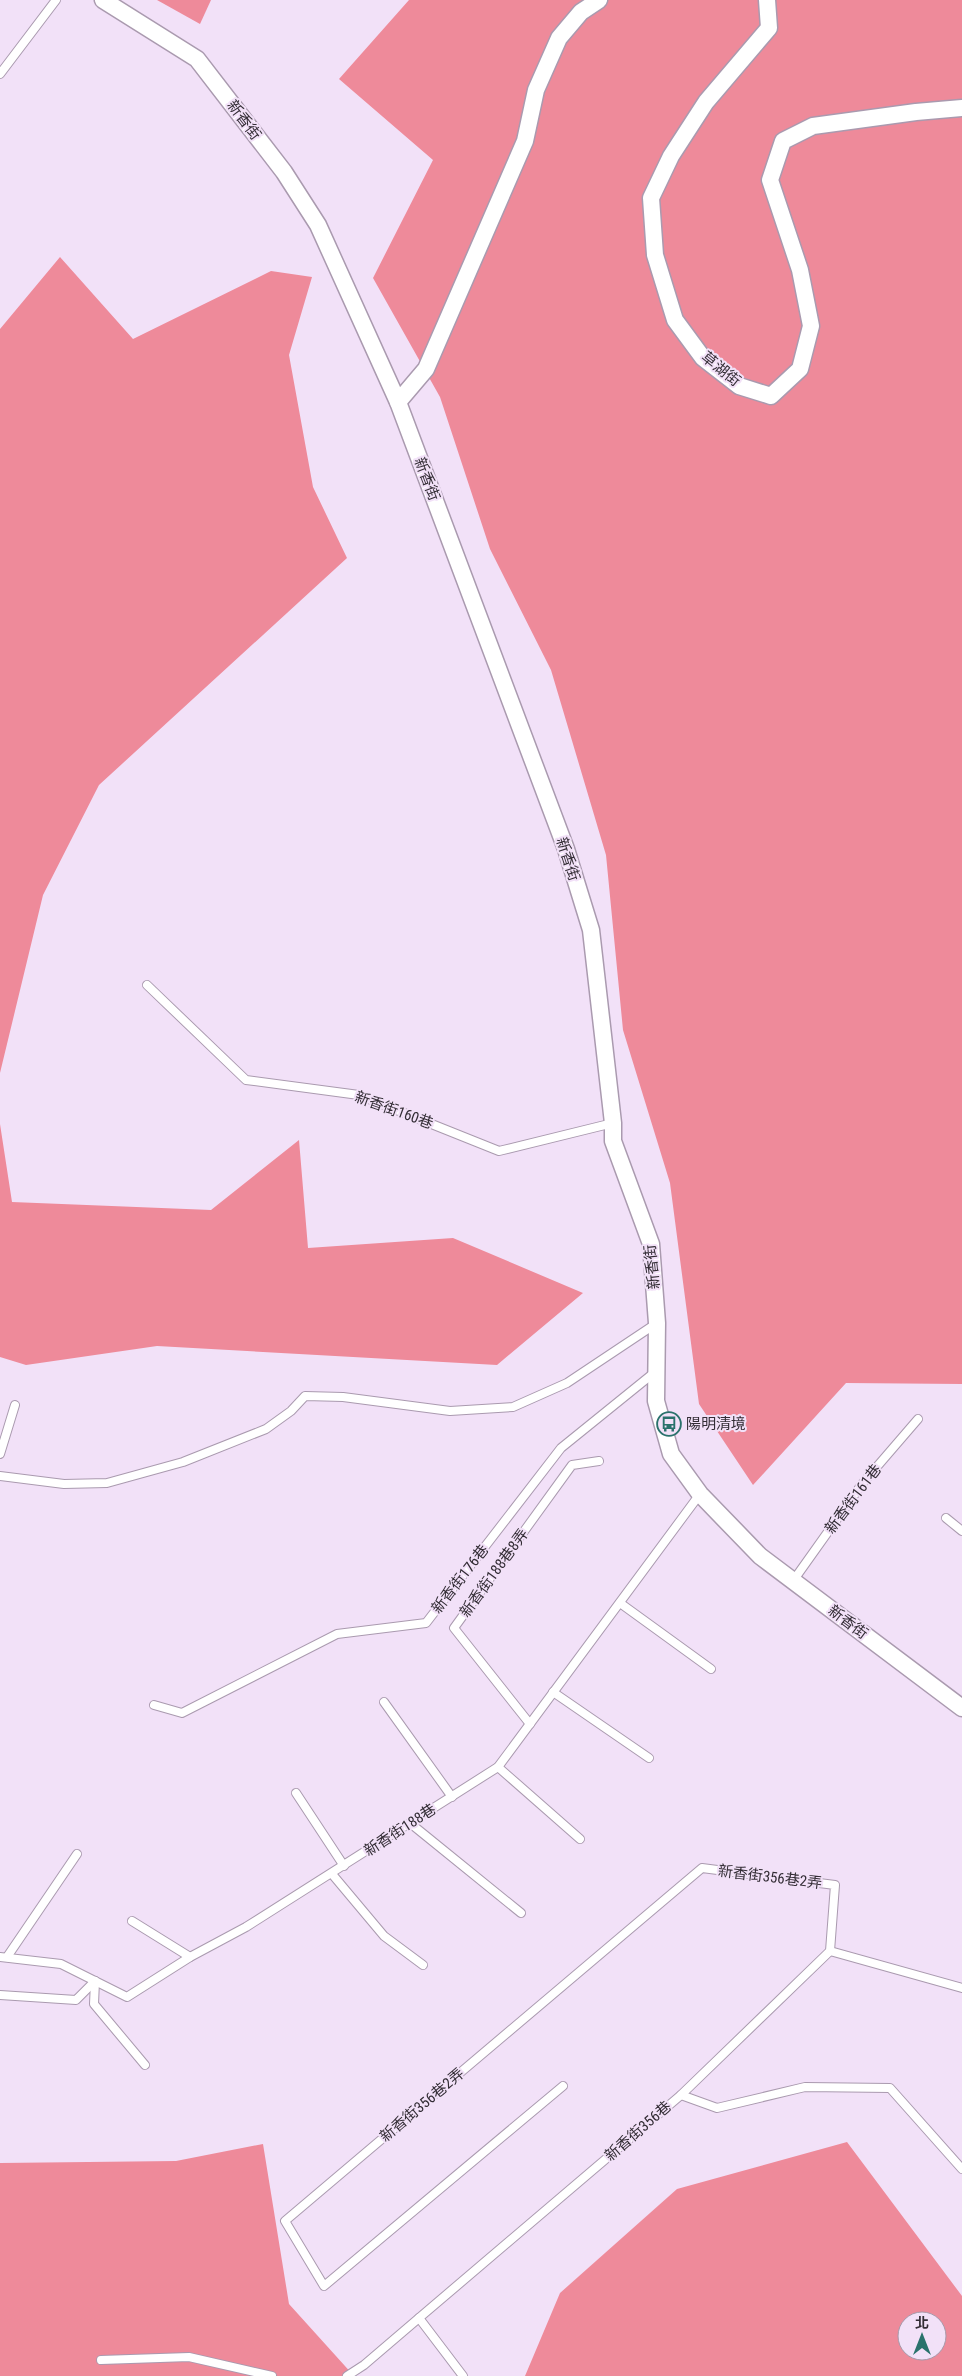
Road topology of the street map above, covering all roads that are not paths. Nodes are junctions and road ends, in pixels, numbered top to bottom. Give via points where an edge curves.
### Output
1 (56, 0) edge
2 (103, 0) edge
3 (599, 0) edge
4 (767, 0) edge
5 (0, 74) edge
6 (962, 108) edge
7 (398, 402) junction
8 (147, 985) dead end
9 (613, 1123) junction
10 (657, 1323) junction
11 (656, 1370) junction
12 (15, 1404) dead end
13 (918, 1419) dead end
14 (0, 1454) edge
15 (599, 1461) dead end
16 (0, 1476) edge
17 (700, 1494) junction
18 (946, 1518) dead end
19 (962, 1531) edge
20 (793, 1581) junction
21 (620, 1603) junction
22 (711, 1669) dead end
23 (554, 1692) junction
24 (384, 1702) dead end
25 (154, 1705) dead end
26 (962, 1708) edge
27 (530, 1724) junction
28 (649, 1758) dead end
29 (498, 1767) junction
30 (296, 1793) dead end
31 (452, 1797) junction
32 (410, 1824) junction
33 (580, 1839) dead end
34 (77, 1854) dead end
35 (344, 1866) junction
36 (332, 1874) junction
37 (521, 1912) dead end
38 (132, 1922) dead end
39 (830, 1951) junction
40 (3, 1957) edge
41 (190, 1957) junction
42 (423, 1965) dead end
43 (94, 1981) junction
44 (962, 1988) edge
45 (0, 1995) edge
46 (145, 2065) dead end
47 (563, 2086) dead end
48 (681, 2095) junction
49 (962, 2169) edge
50 (419, 2318) junction
51 (101, 2360) dead end
52 (272, 2376) edge
53 (347, 2376) edge
54 (463, 2376) edge

1 - 5 lane
2 - 7 street, 新香街 via 197,59 284,172 318,224
3 - 7 street via 582,12 559,38 536,90 525,141 426,369
4 - 6 street, 草湖街 via 769,28 706,102 671,156 651,198 655,255 676,320 703,358 739,386 771,396 800,369 811,326 800,270 770,180 783,141 813,126
7 - 9 street, 新香街 via 566,849 590,930
8 - 9 lane, 新香街160巷 via 246,1080 359,1095 499,1150
9 - 10 street, 新香街 via 613,1141 651,1244
10 - 11 street, 新香街
10 - 16 lane via 567,1383 512,1406 450,1411 343,1397 305,1396 266,1429 183,1462 108,1483 64,1484
11 - 17 street, 新香街 via 656,1401 671,1454
11 - 25 lane, 新香街176巷 via 561,1448 426,1623 337,1634 182,1713
12 - 14 lane
13 - 20 lane, 新香街161巷 via 862,1484
15 - 27 lane, 新香街188巷8弄 via 572,1465 454,1628
17 - 20 street, 新香街 via 760,1556
17 - 21 lane, 新香街188巷
18 - 19 lane
20 - 26 street, 新香街
21 - 22 lane
21 - 23 lane, 新香街188巷
23 - 27 lane, 新香街188巷
23 - 28 lane
24 - 31 lane
27 - 29 lane, 新香街188巷
29 - 31 lane, 新香街188巷
29 - 33 lane
30 - 35 lane
31 - 32 lane, 新香街188巷
32 - 35 lane, 新香街188巷
32 - 37 lane
34 - 40 lane
35 - 36 lane, 新香街188巷
36 - 41 lane, 新香街188巷
36 - 42 lane via 384,1936
38 - 41 lane
39 - 44 lane
39 - 47 lane, 新香街356巷2弄 via 835,1884 702,1868 286,2221 324,2286
39 - 48 lane
40 - 43 lane, 新香街188巷 via 61,1964
41 - 43 lane, 新香街188巷 via 127,1997
43 - 45 lane via 76,2000
43 - 46 lane via 94,2004
48 - 49 lane, 新香街356巷 via 717,2108 805,2087 890,2088
48 - 50 lane, 新香街356巷
50 - 53 lane, 新香街356巷 via 364,2366
50 - 54 lane
51 - 52 lane via 189,2357

